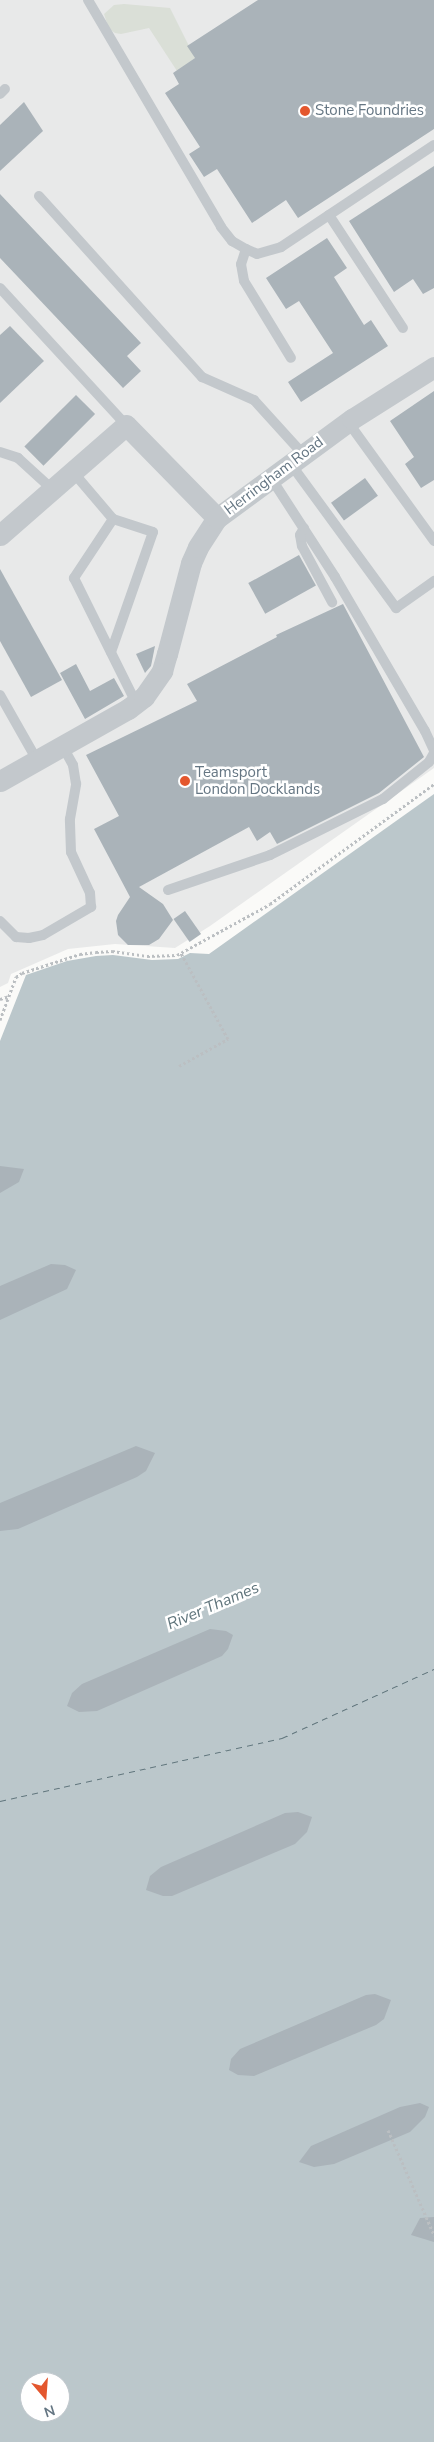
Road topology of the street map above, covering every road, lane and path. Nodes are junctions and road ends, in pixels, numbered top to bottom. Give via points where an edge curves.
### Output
1 (88, 0) edge
2 (434, 145) edge
3 (39, 196) dead end
4 (329, 215) junction
5 (246, 249) junction
6 (0, 288) edge
7 (403, 328) dead end
8 (291, 358) dead end
9 (434, 367) edge
10 (348, 422) junction
11 (126, 425) junction
12 (0, 452) edge
13 (297, 458) junction
14 (73, 472) junction
15 (271, 478) junction
16 (52, 489) junction
17 (217, 518) junction
18 (113, 519) junction
19 (304, 528) junction
20 (0, 535) edge
21 (434, 541) edge
22 (434, 580) edge
23 (332, 602) dead end
24 (111, 652) junction
25 (0, 694) edge
26 (136, 703) junction
27 (62, 745) junction
28 (434, 752) edge
29 (37, 760) junction
30 (0, 781) edge
31 (434, 784) edge
32 (168, 890) dead end
33 (0, 921) edge
34 (181, 953) junction
35 (9, 996) junction
36 (0, 999) edge
37 (0, 1020) edge
38 (179, 1066) dead end
39 (388, 2130) dead end
40 (434, 2235) edge

1 - 5 lane via 221,227 232,241
2 - 4 lane
3 - 13 lane via 202,377 254,400
4 - 5 lane via 281,247 257,254
4 - 7 lane
5 - 8 lane via 241,264 244,281
6 - 11 lane
9 - 10 street, Herringham Road
10 - 13 street, Herringham Road
10 - 21 lane
11 - 14 street
11 - 17 street
12 - 16 lane via 18,458
13 - 15 street, Herringham Road
13 - 22 lane via 396,608
14 - 16 street
14 - 18 lane
15 - 17 street, Herringham Road
15 - 19 lane
16 - 20 street
17 - 26 street, Herringham Road via 191,563 162,671
18 - 24 lane via 74,578
18 - 24 lane via 153,532
19 - 23 lane via 300,535 302,546
19 - 28 lane via 420,722
24 - 26 lane
25 - 29 lane
26 - 27 street, Herringham Road
27 - 29 street, Herringham Road
27 - 33 lane via 73,765 76,784 70,819 71,852 90,894 91,907 44,935 29,938 16,937
28 - 32 lane via 429,762 383,799 270,854
29 - 30 street, Herringham Road
31 - 34 path via 270,904
34 - 35 path via 164,956 112,951 80,954 22,973 16,977
34 - 38 path via 228,1039
35 - 36 path
35 - 37 path
39 - 40 path

